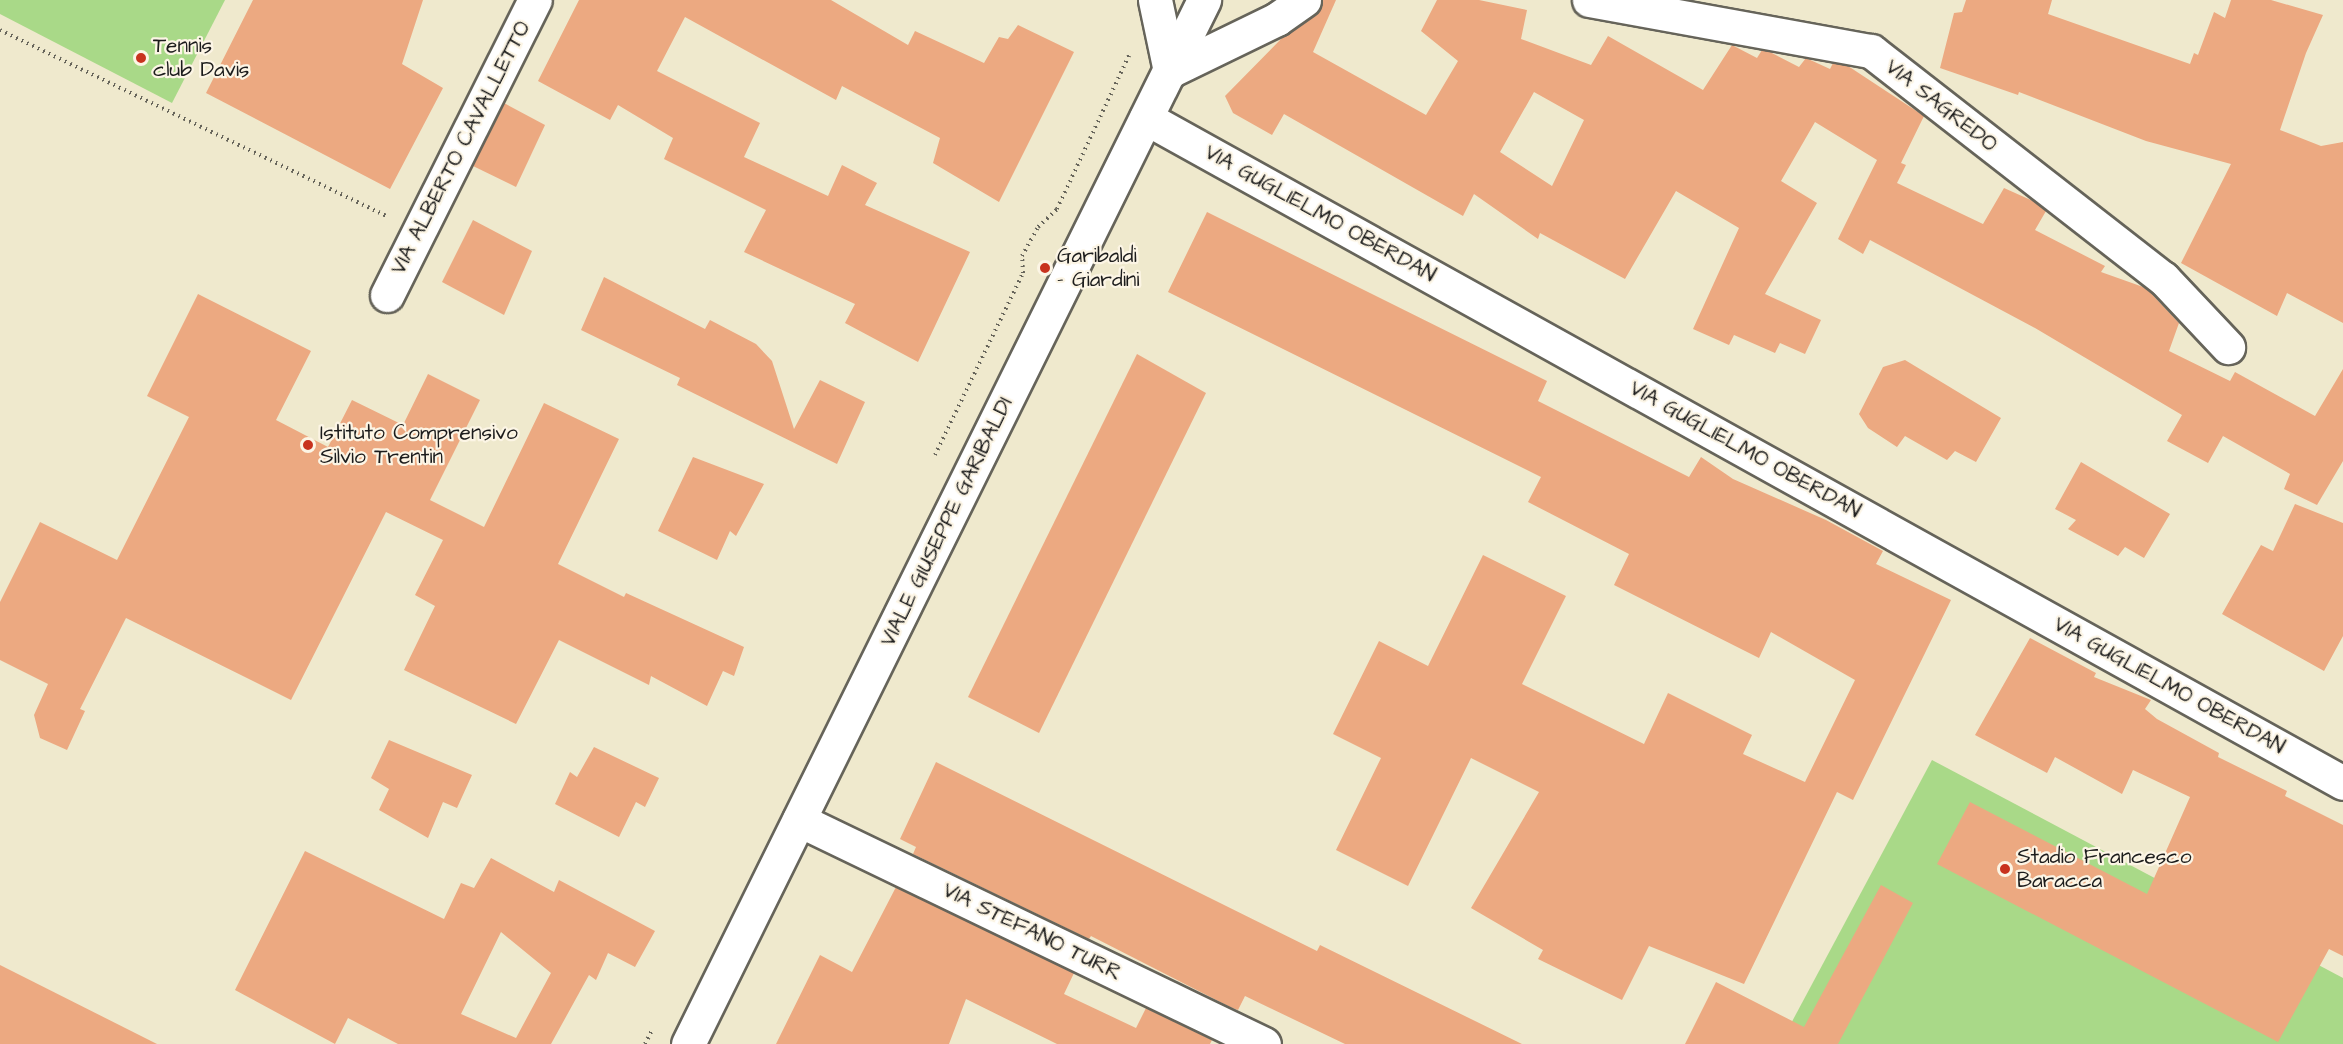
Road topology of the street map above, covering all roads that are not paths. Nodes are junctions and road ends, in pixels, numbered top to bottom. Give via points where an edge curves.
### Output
1 (535, 0) edge
2 (1155, 0) edge
3 (1204, 0) edge
4 (1304, 0) edge
5 (1589, 0) edge
6 (1170, 71) junction
7 (1146, 118) junction
8 (387, 295) dead end
9 (2228, 347) dead end
10 (2343, 783) edge
11 (799, 820) junction
12 (688, 1044) edge
13 (1264, 1044) edge

1 - 8 street, VIA ALBERTO CAVALLETTO
2 - 6 street
3 - 6 street, VIALE GIUSEPPE GARIBALDI
4 - 6 street via 1277,20
5 - 9 street, VIA SAGREDO via 1871,51 2163,278
6 - 7 street, VIALE GIUSEPPE GARIBALDI
7 - 10 street, VIA GUGLIELMO OBERDAN
7 - 11 street, VIALE GIUSEPPE GARIBALDI
11 - 12 street, VIALE GIUSEPPE GARIBALDI
11 - 13 street, VIA STEFANO TURR

